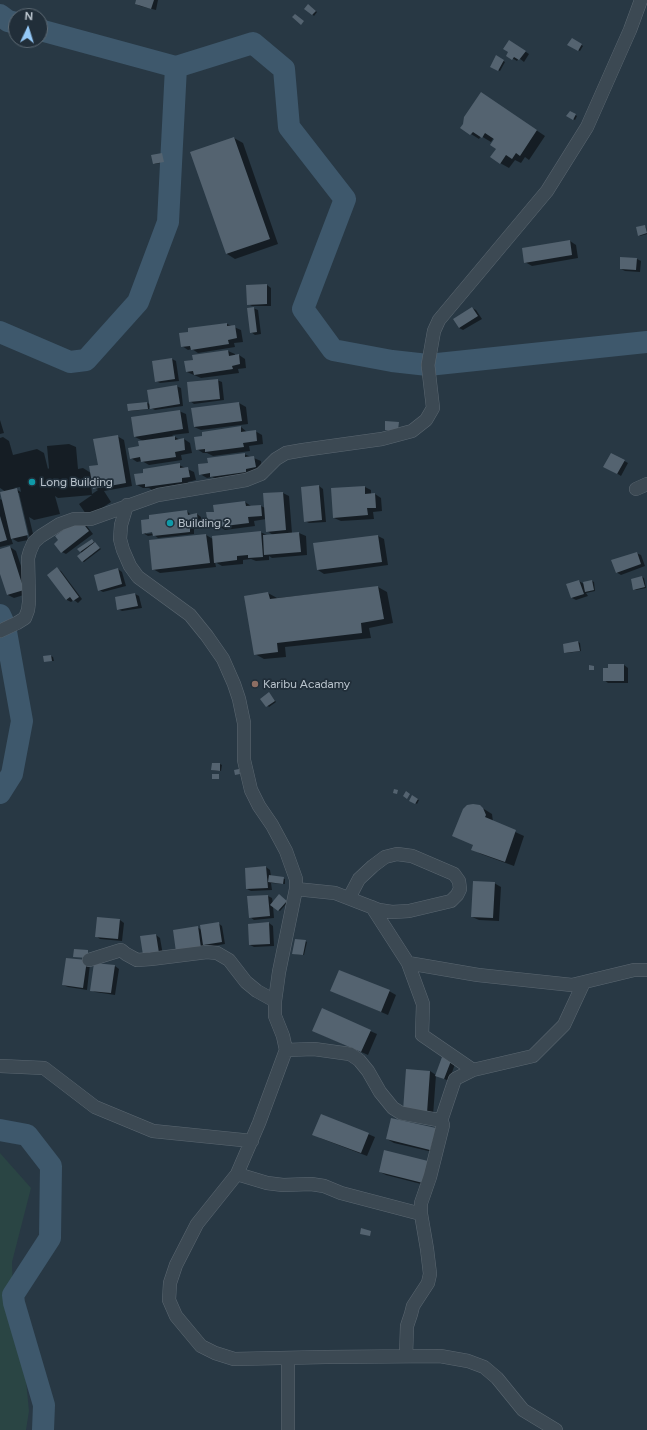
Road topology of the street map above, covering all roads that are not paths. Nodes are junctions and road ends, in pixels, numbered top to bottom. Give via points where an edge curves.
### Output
1 (641, 0) edge
2 (127, 505) junction
3 (0, 630) edge
4 (296, 889) junction
5 (349, 898) junction
6 (372, 907) junction
7 (89, 960) dead end
8 (408, 963) junction
9 (647, 970) edge
10 (584, 982) junction
11 (275, 1001) junction
12 (286, 1050) junction
13 (0, 1066) edge
14 (473, 1070) junction
15 (440, 1121) junction
16 (252, 1141) junction
17 (237, 1174) junction
18 (421, 1214) junction
19 (406, 1356) junction
20 (288, 1358) junction
21 (288, 1430) edge
22 (556, 1430) edge

1 - 2 street via 587,127 547,191 439,320 434,331 428,364 433,408 426,420 412,432 286,454 252,478 158,495
2 - 3 street via 91,519 69,520 40,536 34,542 28,558 28,610 25,618
2 - 4 street via 120,539 130,566 138,577 190,615 223,659 239,699 244,723 244,760 251,790 286,851 296,879
4 - 5 street via 335,893
4 - 11 street
5 - 6 street
5 - 6 street via 359,880 373,866 385,857 397,854 412,856 454,874 459,881 460,889 451,901 409,911 392,912
6 - 8 street
7 - 11 street via 122,950 137,960 217,953 229,960 246,982
8 - 10 street via 478,975 572,985
8 - 14 street via 423,1004 422,1035
9 - 10 street via 634,970
10 - 14 street via 564,1025 532,1056
11 - 12 street via 276,1016 284,1036
12 - 15 street via 314,1049 350,1054 368,1071 393,1108 401,1113
12 - 16 street
13 - 16 street via 44,1068 95,1107 153,1131
14 - 15 street via 455,1079
15 - 18 street via 443,1125 421,1203
16 - 17 street
17 - 18 street via 267,1183 324,1186 341,1193
17 - 20 street via 197,1224 185,1245 170,1284 169,1300 176,1316 189,1332 202,1346 215,1353 234,1359
18 - 19 street via 430,1274 428,1283 410,1314
19 - 20 street
19 - 22 street via 440,1356 484,1367 497,1378 523,1410
20 - 21 street

